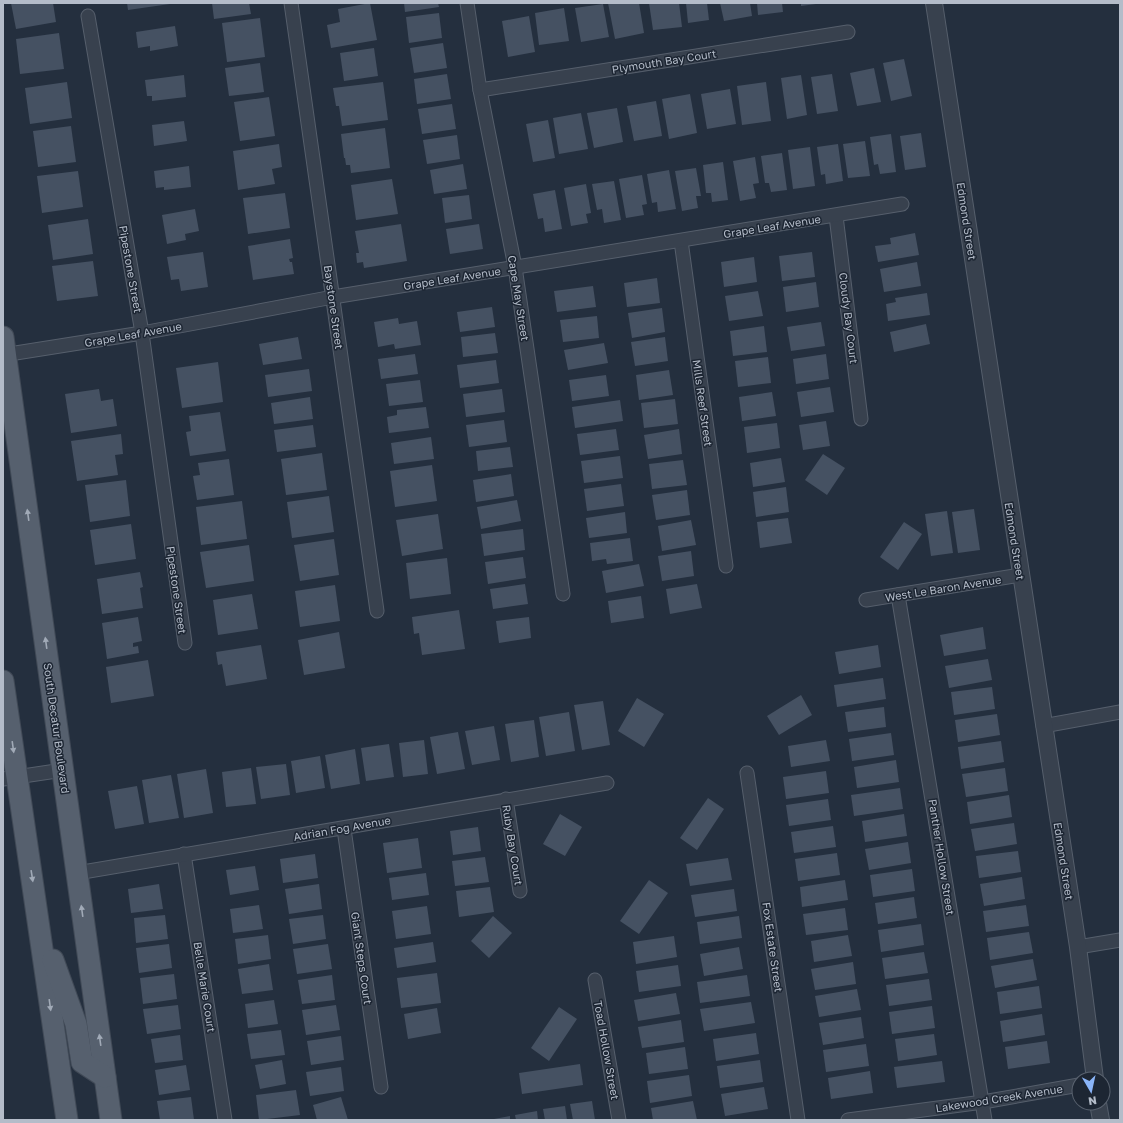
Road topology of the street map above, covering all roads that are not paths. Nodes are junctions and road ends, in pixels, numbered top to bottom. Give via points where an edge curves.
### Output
1 (291, 3) edge
2 (467, 3) edge
3 (934, 3) edge
4 (88, 16) dead end
5 (848, 32) dead end
6 (480, 90) junction
7 (902, 204) dead end
8 (836, 216) junction
9 (681, 240) junction
10 (515, 267) junction
11 (333, 297) junction
12 (142, 333) junction
13 (4, 349) edge
14 (861, 419) dead end
15 (726, 566) dead end
16 (1020, 575) junction
17 (563, 594) dead end
18 (898, 595) junction
19 (866, 600) dead end
20 (377, 610) dead end
21 (185, 643) dead end
22 (3, 681) edge
23 (1120, 712) edge
24 (1043, 726) junction
25 (63, 770) junction
26 (747, 773) dead end
27 (10, 778) edge
28 (607, 783) dead end
29 (506, 799) junction
30 (344, 829) junction
31 (184, 854) junction
32 (77, 873) junction
33 (520, 891) dead end
34 (39, 922) junction
35 (1120, 940) edge
36 (1078, 947) junction
37 (596, 980) dead end
38 (1094, 1071) edge
39 (105, 1077) junction
40 (1071, 1086) edge
41 (381, 1087) dead end
42 (982, 1102) junction
43 (67, 1120) edge
44 (111, 1120) edge
45 (225, 1120) edge
46 (619, 1120) edge
47 (798, 1120) edge
48 (848, 1120) edge
49 (985, 1120) edge

1 - 11 street, Baystone Street
2 - 6 street, Cape May Street
3 - 16 street, Edmond Street
4 - 12 street, Pipestone Street
5 - 6 street, Plymouth Bay Court
6 - 10 street, Cape May Street
7 - 8 street, Grape Leaf Avenue
8 - 9 street, Grape Leaf Avenue
8 - 14 street, Cloudy Bay Court
9 - 10 street, Grape Leaf Avenue
9 - 15 street, Mills Reef Street
10 - 11 street, Grape Leaf Avenue
10 - 17 street, Cape May Street
11 - 12 street, Grape Leaf Avenue
11 - 20 street, Baystone Street
12 - 13 street, Grape Leaf Avenue
12 - 21 street, Pipestone Street
25 -> 13 main road, South Decatur Boulevard
16 - 18 street, West Le Baron Avenue
16 - 24 street, Edmond Street
18 - 19 street, West Le Baron Avenue
18 - 42 street, Panther Hollow Street
22 -> 27 main road
23 - 24 street
24 - 36 street, Edmond Street
25 - 27 street
25 - 32 main road, South Decatur Boulevard
26 - 47 street, Fox Estate Street
27 -> 34 main road
28 - 29 street, Adrian Fog Avenue
29 - 30 street, Adrian Fog Avenue
29 - 33 street, Ruby Bay Court
30 - 31 street, Adrian Fog Avenue
30 - 41 street, Giant Steps Court
31 - 32 street, Adrian Fog Avenue
31 - 45 street, Belle Marie Court
39 -> 32 main road, South Decatur Boulevard
34 - 39 main road via 76,1024 82,1062
34 -> 43 main road
35 - 36 street
36 - 38 street, Edmond Street
37 - 46 street, Toad Hollow Street
39 - 44 main road, South Decatur Boulevard
40 - 42 street, Lakewood Creek Avenue
42 - 48 street, Lakewood Creek Avenue
42 - 49 street, Panther Hollow Street

